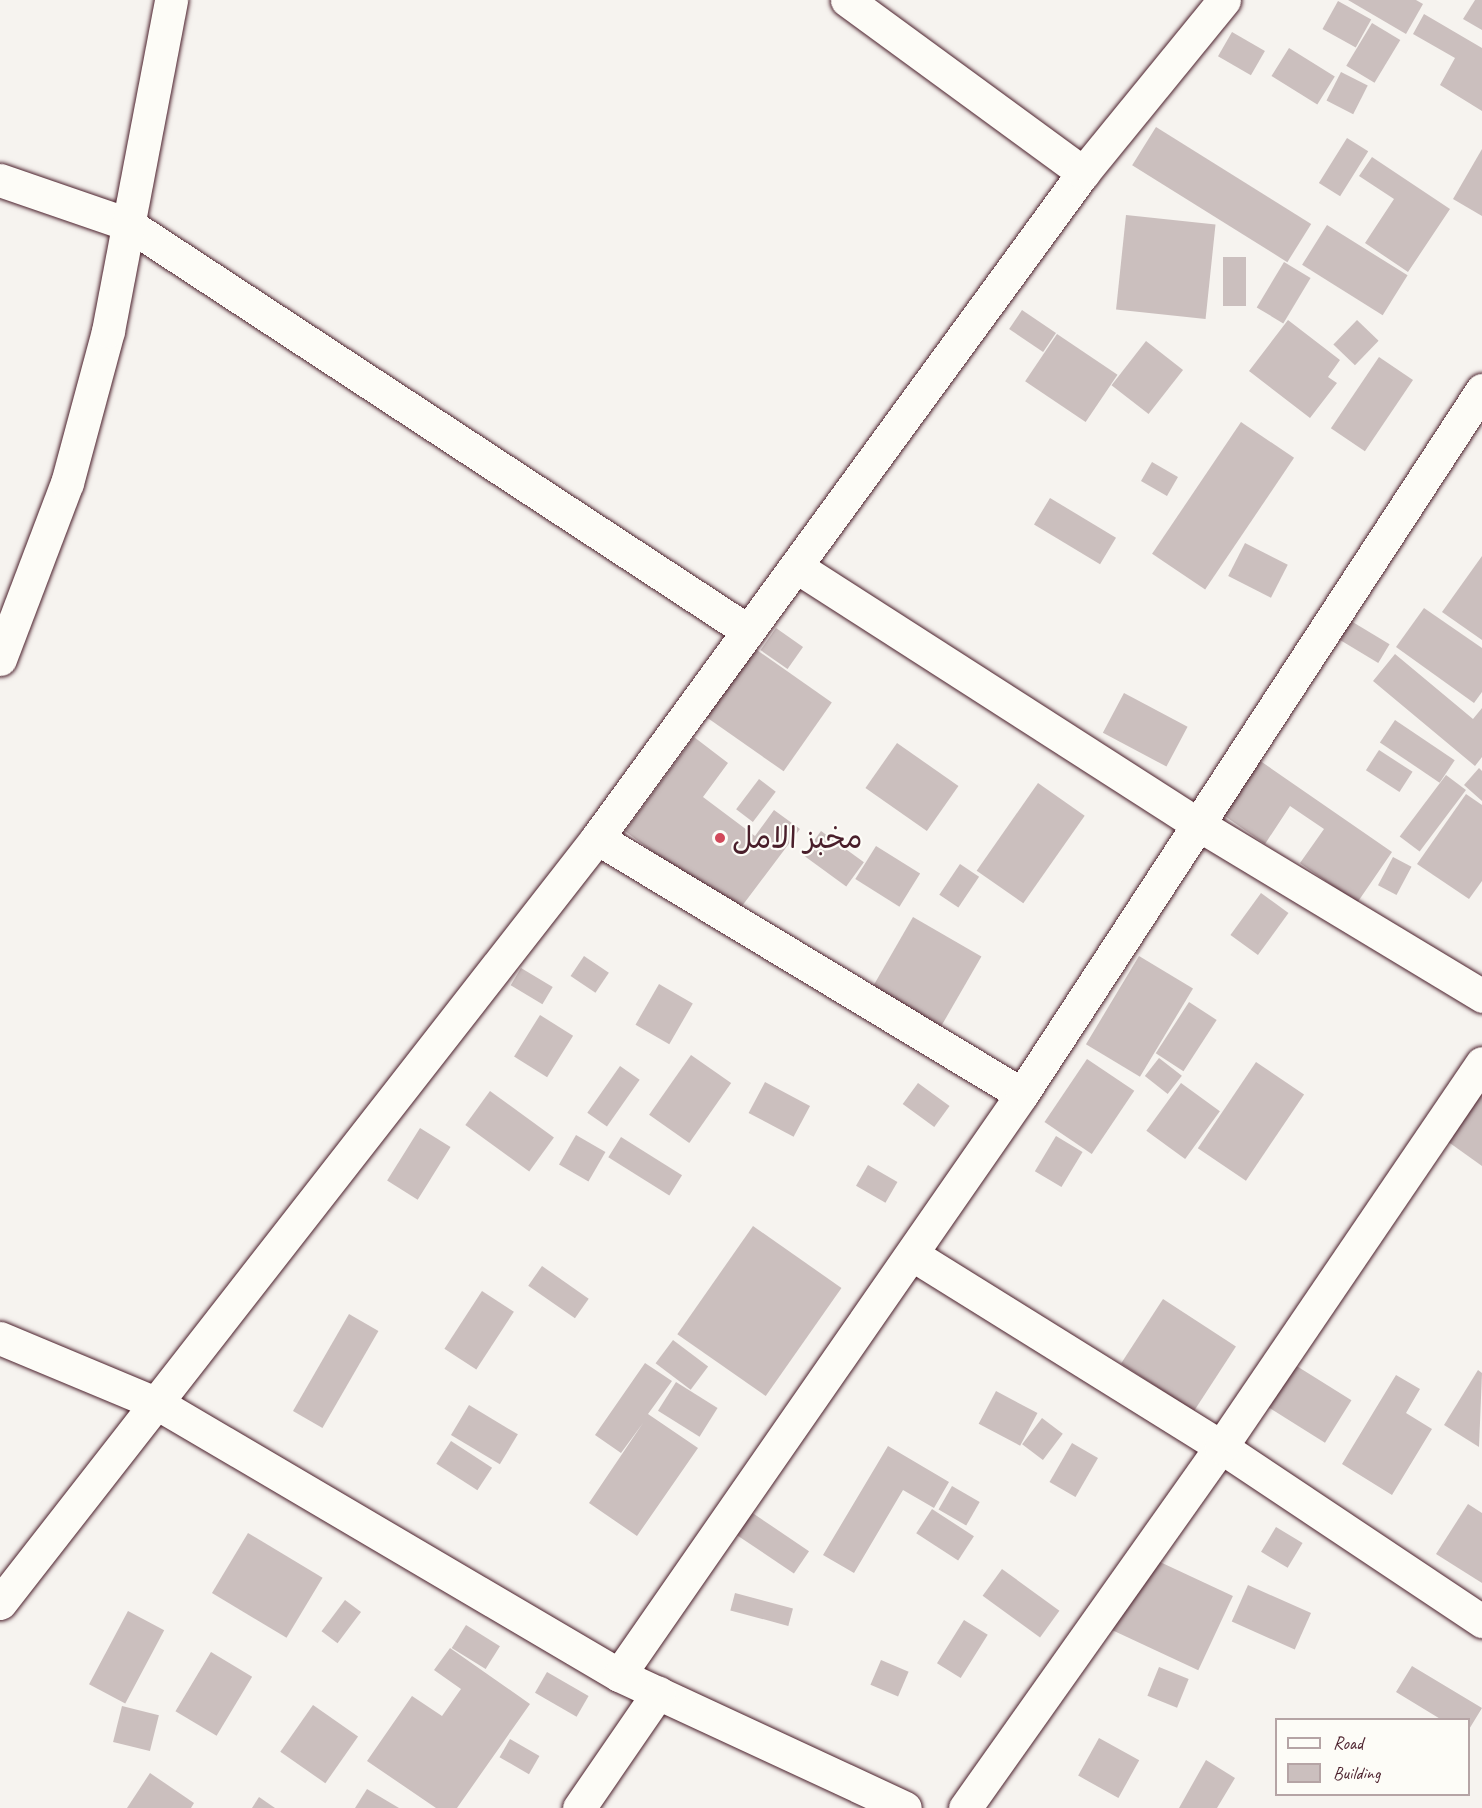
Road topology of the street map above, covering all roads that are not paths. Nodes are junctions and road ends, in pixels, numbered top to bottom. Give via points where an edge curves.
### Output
1 (171, 0) edge
2 (847, 0) edge
3 (1224, 0) edge
4 (1083, 173) junction
5 (0, 180) edge
6 (128, 224) junction
7 (1482, 390) edge
8 (797, 567) junction
9 (9, 613) edge
10 (748, 631) junction
11 (0, 658) edge
12 (1199, 825) junction
13 (597, 838) junction
14 (1482, 996) edge
15 (1482, 1063) edge
16 (1023, 1094) junction
17 (913, 1255) junction
18 (0, 1338) edge
19 (160, 1405) junction
20 (1221, 1447) junction
21 (0, 1603) edge
22 (1482, 1621) edge
23 (619, 1675) junction
24 (658, 1693) junction
25 (579, 1808) edge
26 (905, 1808) edge
27 (965, 1808) edge

1 - 6 street
2 - 4 street
3 - 4 street
4 - 8 street
5 - 6 street
6 - 9 street via 108,331 67,483
6 - 10 street
7 - 12 street
8 - 10 street
8 - 12 street
9 - 11 street
10 - 13 street
12 - 14 street
12 - 16 street
13 - 16 street
13 - 19 street
15 - 20 street
16 - 17 street
17 - 20 street
17 - 23 street
18 - 19 street
19 - 21 street
19 - 23 street
20 - 22 street
20 - 27 street
23 - 24 street
24 - 25 street
24 - 26 street

